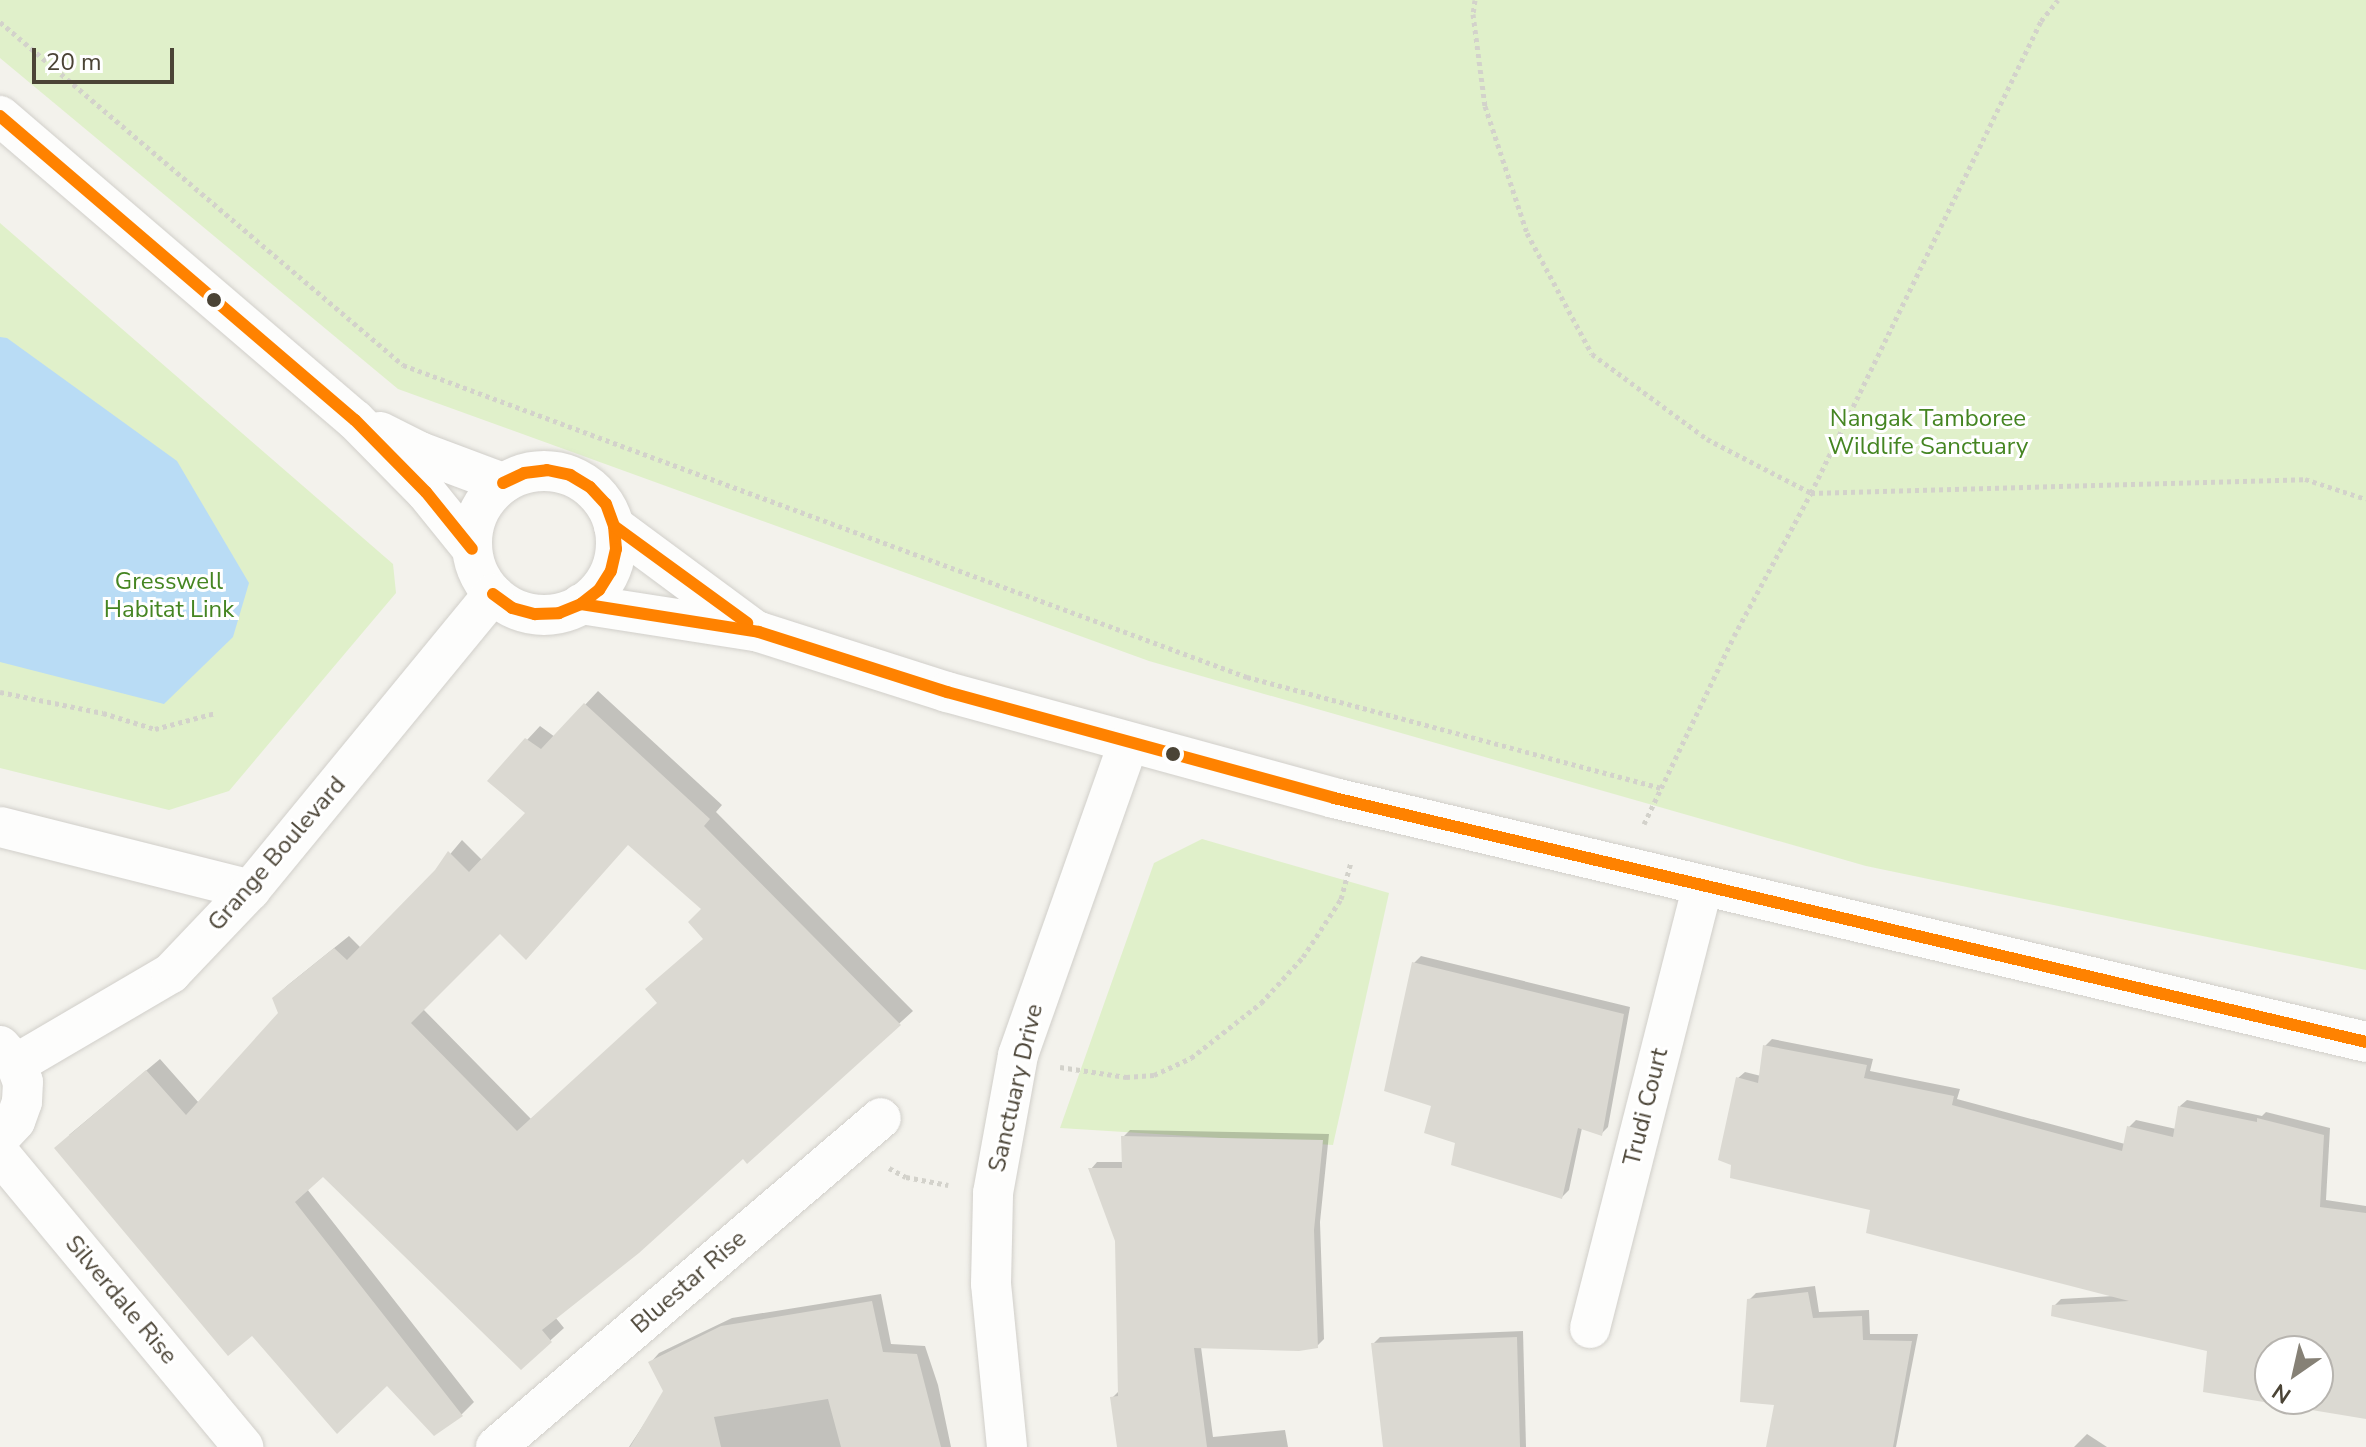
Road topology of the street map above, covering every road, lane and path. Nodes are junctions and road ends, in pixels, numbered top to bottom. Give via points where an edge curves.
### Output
1 (1475, 0) edge
2 (2058, 0) edge
3 (0, 22) edge
4 (0, 116) edge
5 (355, 420) junction
6 (503, 483) junction
7 (1811, 493) junction
8 (2366, 499) edge
9 (614, 526) junction
10 (472, 549) junction
11 (493, 594) junction
12 (581, 604) junction
13 (759, 632) junction
14 (0, 692) edge
15 (215, 713) dead end
16 (1128, 744) junction
17 (1661, 788) junction
18 (0, 827) edge
19 (1351, 862) dead end
20 (1623, 869) junction
21 (1702, 887) junction
22 (250, 890) junction
23 (2366, 1042) edge
24 (8, 1055) edge
25 (1018, 1055) junction
26 (868, 1128) joint
27 (0, 1137) edge
28 (0, 1154) edge
29 (993, 1193) junction
30 (1590, 1328) dead end
31 (243, 1447) edge
32 (496, 1447) edge
33 (1007, 1447) edge

1 - 7 path via 1485,106 1527,233 1592,354 1707,439
2 - 7 path via 2041,21
3 - 17 path via 403,365 1247,677
4 - 5 street
5 - 6 street
5 - 10 street via 426,492
6 - 9 street via 547,470 570,475 606,504
6 - 10 street via 478,512
7 - 8 path via 2305,479
7 - 17 path
9 - 12 street via 611,571
9 - 13 street
10 - 11 street via 475,566
11 - 12 street via 512,608 535,614 559,613
11 - 22 street, Grange Boulevard
12 - 13 street
13 - 16 street
14 - 15 path via 155,729
16 - 20 street
16 - 25 street, Sanctuary Drive
17 - 20 path
18 - 22 street
19 - 25 path via 1341,899 1303,957 1261,1003 1191,1058 1154,1075 1126,1077
20 - 21 street
21 - 23 street
21 - 30 street, Trudi Court
22 - 24 street, Grange Boulevard via 171,973
24 - 27 street via 23,1082 22,1102 15,1121
25 - 29 street, Sanctuary Drive
26 - 29 path via 875,1159 906,1177
26 - 32 street, Bluestar Rise
28 - 31 street, Silverdale Rise
29 - 33 street, Sanctuary Drive via 991,1284

